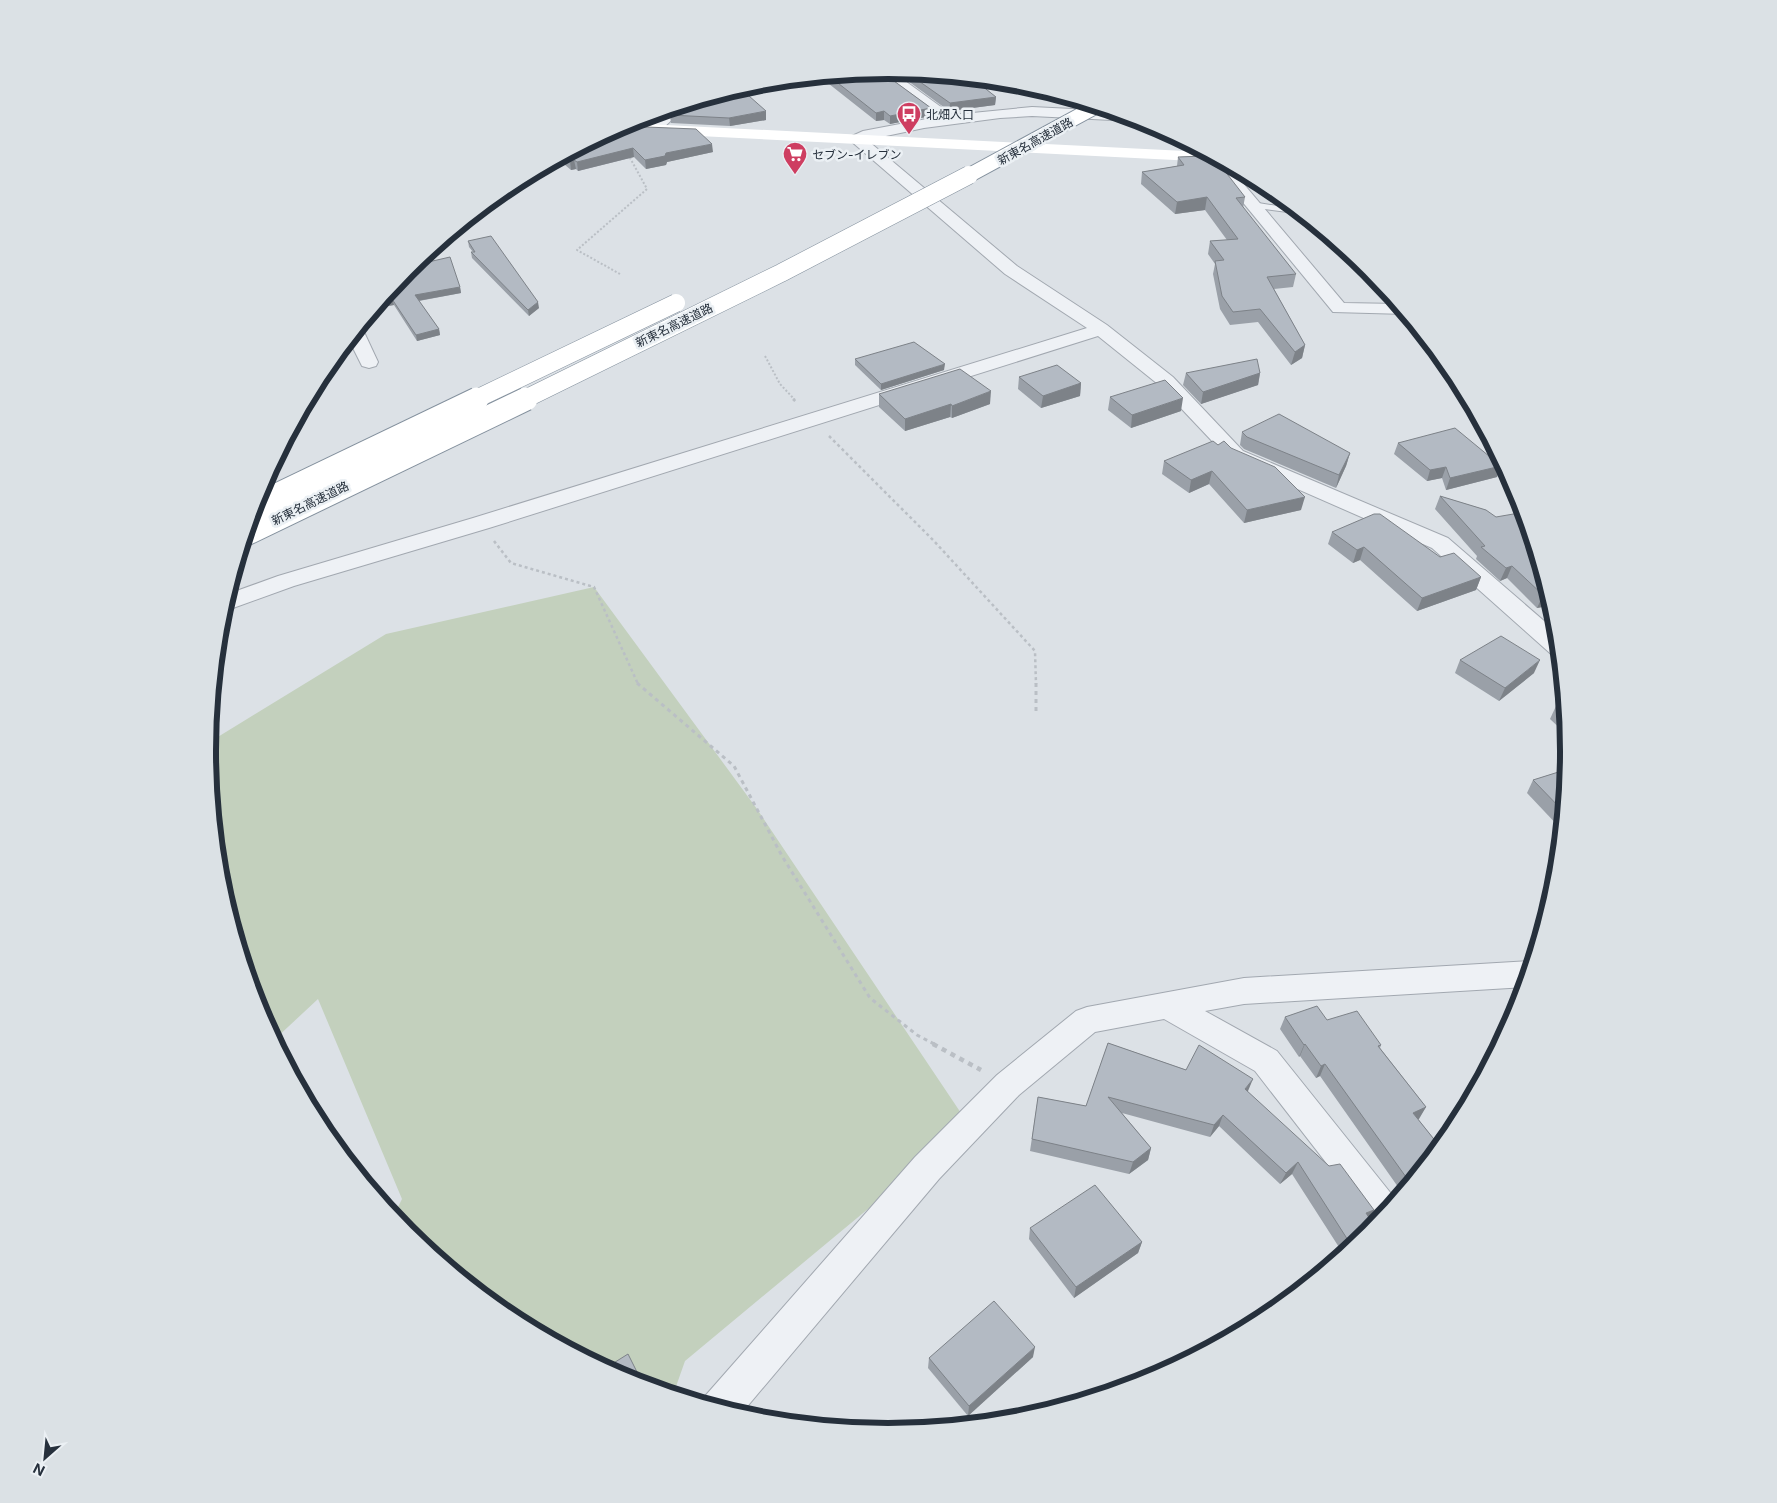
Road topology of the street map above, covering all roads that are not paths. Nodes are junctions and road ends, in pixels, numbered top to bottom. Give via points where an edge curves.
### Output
1 (892, 79) edge
2 (1070, 104) edge
3 (1090, 110) edge
4 (668, 115) edge
5 (1108, 115) edge
6 (950, 120) junction
7 (638, 127) edge
8 (655, 128) junction
9 (858, 139) junction
10 (1202, 156) edge
11 (1222, 168) edge
12 (1252, 205) junction
13 (1287, 210) edge
14 (813, 236) dead end
15 (688, 297) dead end
16 (1395, 309) edge
17 (1101, 329) junction
18 (358, 338) edge
19 (369, 362) dead end
20 (264, 501) edge
21 (481, 523) joint
22 (253, 531) edge
23 (234, 600) edge
24 (1551, 640) edge
25 (1523, 974) edge
26 (1168, 1006) junction
27 (1382, 1208) edge
28 (725, 1403) edge

1 - 6 street
2 - 14 main road, 新東名高速道路
3 - 22 main road, 新東名高速道路, bridge via 881,222
4 - 8 street
5 - 6 street via 1020,112
6 - 9 street via 868,134
7 - 8 main road
8 - 9 main road
9 - 10 main road
9 - 17 street via 1011,270
11 - 12 street
12 - 13 lane
12 - 16 street via 1339,308
15 - 20 main road, 新東名高速道路, bridge
17 - 21 street
17 - 24 street via 1166,381 1236,455 1440,543
18 - 19 street
21 - 23 street
25 - 26 street via 1244,992
26 - 27 street via 1266,1061
26 - 28 street via 1087,1020 1008,1085 927,1168

